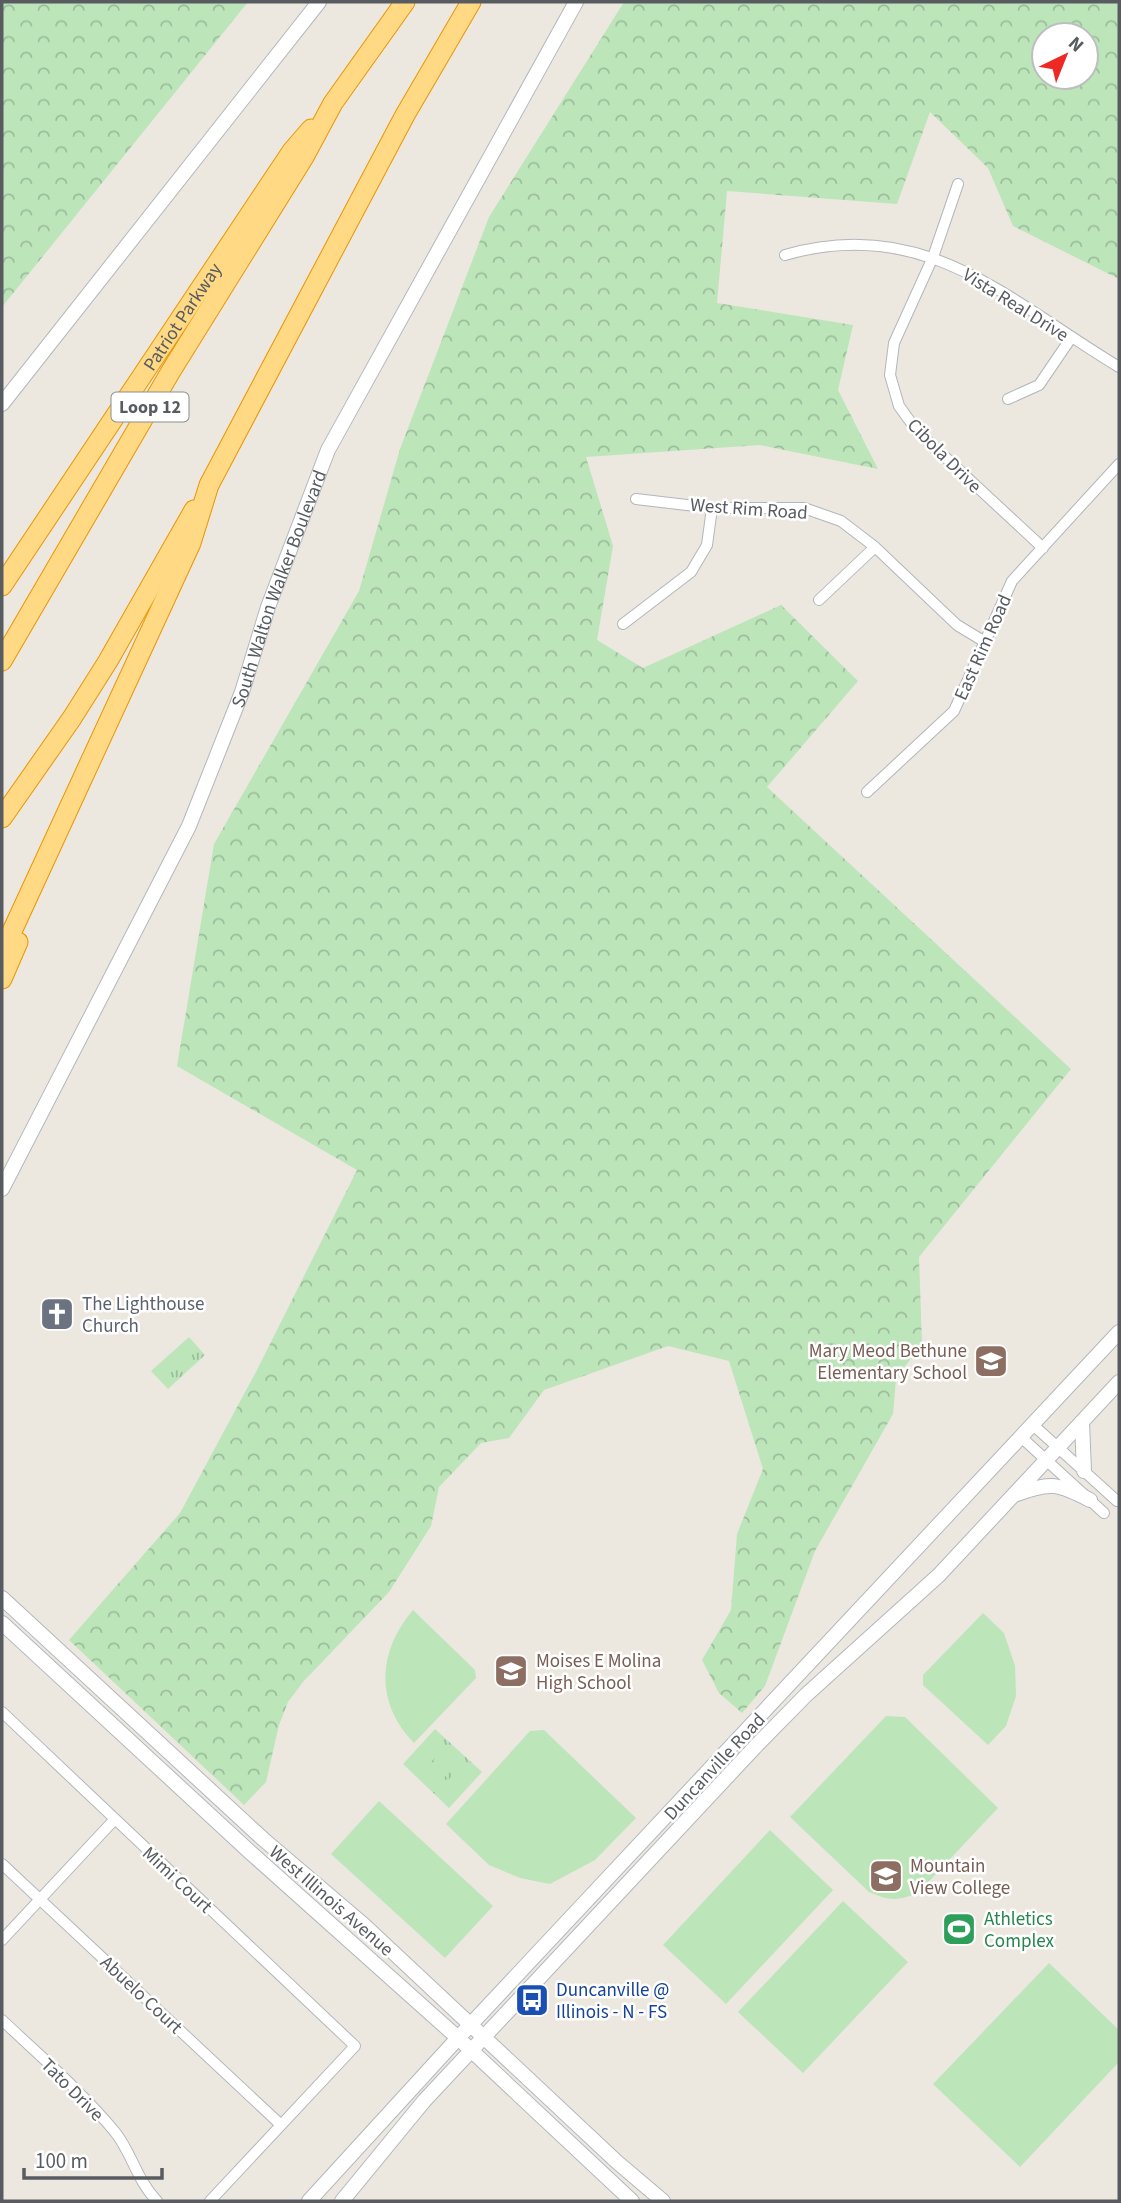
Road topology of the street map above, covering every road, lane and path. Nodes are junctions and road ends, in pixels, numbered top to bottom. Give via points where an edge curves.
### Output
1 (319, 2) edge
2 (405, 2) edge
3 (471, 2) edge
4 (576, 2) edge
5 (333, 103) junction
6 (958, 184) dead end
7 (785, 255) dead end
8 (933, 257) junction
9 (1071, 338) junction
10 (1119, 366) edge
11 (1008, 399) dead end
12 (2, 404) edge
13 (1119, 464) edge
14 (209, 485) junction
15 (636, 499) dead end
16 (712, 508) junction
17 (31, 542) junction
18 (875, 547) junction
19 (1043, 548) junction
20 (2, 570) edge
21 (2, 586) edge
22 (819, 600) dead end
23 (623, 624) dead end
24 (985, 642) junction
25 (2, 661) edge
26 (867, 792) dead end
27 (2, 818) edge
28 (49, 850) junction
29 (2, 953) edge
30 (2, 979) edge
31 (2, 1189) edge
32 (1119, 1332) edge
33 (1119, 1382) edge
34 (1082, 1422) junction
35 (1032, 1424) junction
36 (1021, 1437) junction
37 (1058, 1448) junction
38 (1046, 1460) junction
39 (1084, 1471) junction
40 (1012, 1496) junction
41 (1090, 1500) junction
42 (1117, 1501) dead end
43 (1104, 1513) dead end
44 (2, 1598) edge
45 (2, 1623) edge
46 (57, 1650) junction
47 (44, 1663) junction
48 (2, 1712) edge
49 (115, 1819) junction
50 (263, 1839) junction
51 (251, 1853) junction
52 (2, 1864) edge
53 (40, 1899) junction
54 (2, 1940) edge
55 (2, 2020) edge
56 (470, 2025) junction
57 (483, 2037) junction
58 (457, 2038) junction
59 (471, 2050) junction
60 (281, 2124) junction
61 (617, 2162) junction
62 (605, 2176) junction
63 (157, 2201) edge
64 (210, 2201) edge
65 (309, 2201) edge
66 (342, 2201) edge
67 (632, 2201) edge
68 (663, 2201) edge

1 - 12 main road
2 - 5 highway, Loop 12
3 - 14 highway via 405,115
4 - 31 main road, South Walton Walker Boulevard via 328,450 268,607 243,692 189,826
5 - 17 highway, Patriot Parkway via 292,151
5 - 25 highway, Loop 12
6 - 8 street, Cibola Drive
7 - 8 street, Vista Real Drive via 814,246 857,244
8 - 9 street, Vista Real Drive via 995,286
8 - 19 street, Cibola Drive via 894,343 890,375 898,406 917,431
9 - 10 street, Vista Real Drive
9 - 11 street via 1039,385
13 - 19 street, East Rim Road
14 - 27 highway via 108,661
14 - 28 highway via 191,543
15 - 16 street, West Rim Road
16 - 18 street, West Rim Road via 804,508 841,521
16 - 23 street via 707,545 691,572
17 - 20 highway
17 - 21 highway, Patriot Parkway
18 - 22 street
18 - 24 street, West Rim Road via 957,625
19 - 24 street, East Rim Road via 1012,581
24 - 26 street, East Rim Road via 954,711
28 - 29 highway
28 - 30 highway via 32,911
32 - 35 main road, Duncanville Road
33 - 34 main road, Duncanville Road
34 - 37 main road, Duncanville Road
34 - 39 main road
35 - 36 main road, Duncanville Road
35 - 37 street
36 - 38 street
36 - 56 main road, Duncanville Road
37 - 38 main road, Duncanville Road
37 - 39 street
38 - 40 main road, Duncanville Road
38 - 41 street
39 - 42 street
40 - 41 main road via 1041,1485 1065,1487
40 - 57 main road, Duncanville Road via 926,1588 755,1747
41 - 43 street
44 - 46 main road, West Illinois Avenue
45 - 47 main road, West Illinois Avenue
46 - 47 main road
46 - 50 main road, West Illinois Avenue
47 - 51 main road, West Illinois Avenue
48 - 49 street, Mimi Court
49 - 53 street
49 - 60 street, Mimi Court via 355,2046
50 - 51 main road
50 - 56 main road, West Illinois Avenue via 364,1925
51 - 58 main road, West Illinois Avenue
52 - 53 street, Abuelo Court
53 - 54 street
53 - 60 street, Abuelo Court
55 - 63 street, Tato Drive via 85,2098 117,2135 144,2187
56 - 57 main road, West Illinois Avenue
56 - 58 main road, Duncanville Road
57 - 59 main road, Duncanville Road
57 - 61 main road, West Illinois Avenue
58 - 59 main road, West Illinois Avenue
58 - 65 main road, Duncanville Road
59 - 62 main road, West Illinois Avenue
59 - 66 main road, Duncanville Road
60 - 64 street
61 - 62 main road
61 - 68 main road, West Illinois Avenue
62 - 67 main road, West Illinois Avenue

